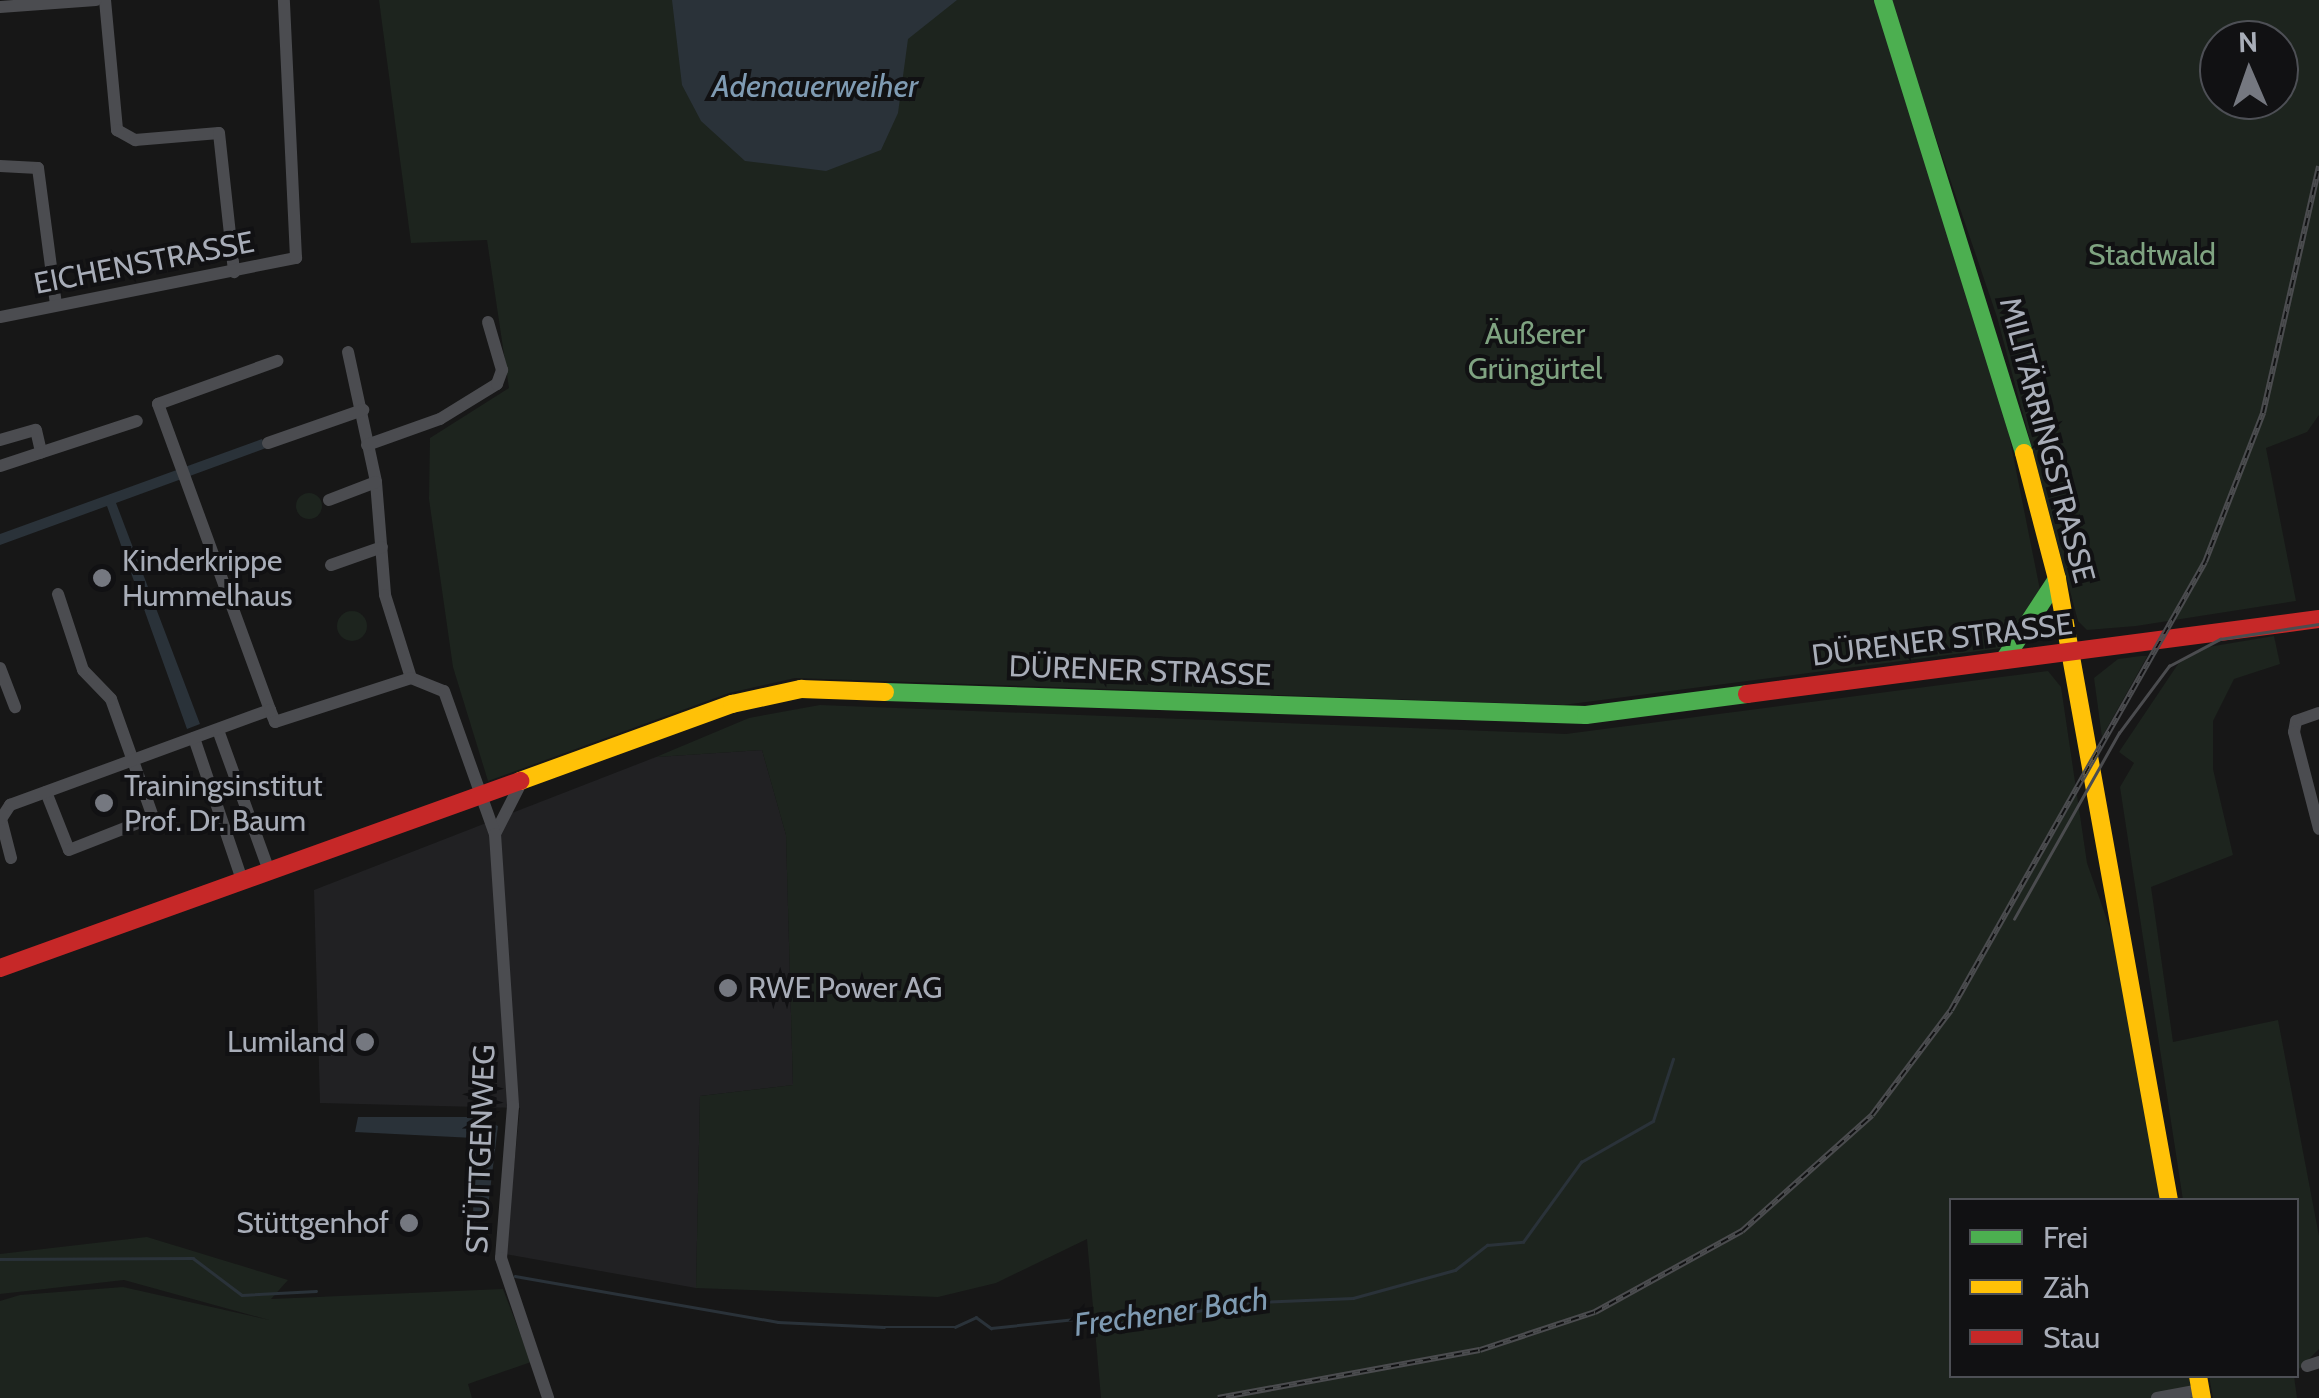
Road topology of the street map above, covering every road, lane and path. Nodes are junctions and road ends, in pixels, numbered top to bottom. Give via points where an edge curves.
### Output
1 (96, 0) edge
2 (105, 0) edge
3 (284, 0) edge
4 (1883, 0) edge
5 (0, 7) edge
6 (0, 166) edge
7 (234, 272) junction
8 (56, 305) junction
9 (0, 316) edge
10 (488, 322) dead end
11 (348, 352) dead end
12 (277, 362) dead end
13 (363, 410) junction
14 (137, 420) dead end
15 (0, 440) edge
16 (268, 442) dead end
17 (367, 445) junction
18 (42, 452) junction
19 (0, 466) edge
20 (376, 482) junction
21 (330, 500) dead end
22 (382, 546) junction
23 (331, 565) dead end
24 (2057, 579) junction
25 (58, 594) dead end
26 (2319, 619) edge
27 (2073, 652) junction
28 (2004, 660) junction
29 (0, 668) edge
30 (410, 678) junction
31 (15, 707) dead end
32 (270, 710) junction
33 (2319, 713) edge
34 (218, 730) junction
35 (194, 738) junction
36 (135, 760) junction
37 (522, 781) junction
38 (46, 792) junction
39 (486, 794) junction
40 (252, 824) junction
41 (2319, 829) edge
42 (226, 832) junction
43 (495, 834) junction
44 (11, 858) dead end
45 (270, 871) junction
46 (242, 880) junction
47 (0, 968) edge
48 (2169, 1198) edge
49 (2200, 1388) edge
50 (548, 1398) edge
51 (2157, 1398) edge

1 - 5 street
2 - 7 street via 122,137 218,133
3 - 7 street, EICHENSTRASSE via 296,258
4 - 24 main road, MILITÄRRINGSTRASSE via 1994,338
6 - 8 street via 35,164
7 - 8 street, EICHENSTRASSE
8 - 9 street, EICHENSTRASSE
10 - 17 street via 502,370 496,384 440,419
11 - 13 street
12 - 32 street via 158,404
13 - 16 street
13 - 17 street
14 - 18 street
15 - 18 street via 36,430
17 - 20 street
18 - 19 street
20 - 21 street
20 - 22 street
22 - 23 street
22 - 30 street via 385,595
24 - 27 main road, MILITÄRRINGSTRASSE
24 - 28 main road
25 - 36 street via 83,670 106,690
26 - 27 main road, DÜRENER STRASSE
27 - 28 main road, DÜRENER STRASSE
27 - 48 main road, MILITÄRRINGSTRASSE
28 - 37 main road, DÜRENER STRASSE via 1586,715 801,689
29 - 31 street
30 - 32 street via 275,722
30 - 39 street, STÜTTGENWEG via 456,708
32 - 34 street
33 - 41 street via 2296,721 2294,732
34 - 35 street
34 - 40 street
35 - 36 street
35 - 42 street
36 - 38 street
36 - 38 street via 153,811 147,826 68,850
37 - 39 main road, DÜRENER STRASSE
37 - 43 street
38 - 44 street via 2,814
39 - 43 street, STÜTTGENWEG
39 - 45 main road, DÜRENER STRASSE
40 - 42 street
40 - 45 street
42 - 46 street
43 - 50 street, STÜTTGENWEG via 513,1106 505,1278
45 - 46 main road, DÜRENER STRASSE
46 - 47 main road, DÜRENER STRASSE
49 - 51 street

